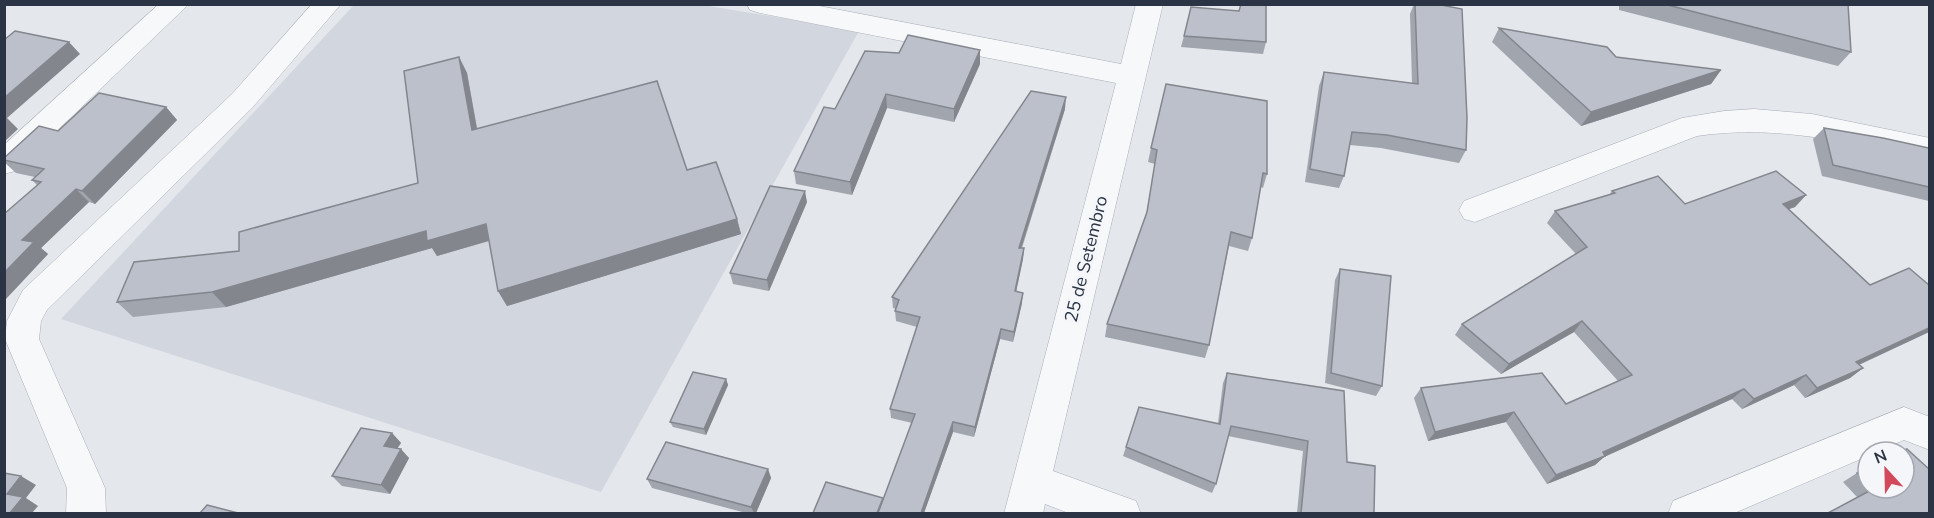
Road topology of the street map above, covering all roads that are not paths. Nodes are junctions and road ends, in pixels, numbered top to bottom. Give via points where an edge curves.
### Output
1 (176, 4) edge
2 (328, 4) edge
3 (760, 4) edge
4 (1150, 4) edge
5 (1131, 76) junction
6 (1929, 149) edge
7 (4, 163) edge
8 (1475, 210) dead end
9 (1921, 421) edge
10 (1027, 497) edge
11 (86, 513) edge
12 (1122, 513) edge
13 (1687, 513) edge

1 - 7 street
2 - 11 street via 242,101 35,300 24,321 21,339 86,488
3 - 5 street
4 - 5 street, 25 de Setembro
5 - 10 street, 25 de Setembro
6 - 8 street via 1798,122 1714,122 1693,126
9 - 13 street
10 - 12 street

